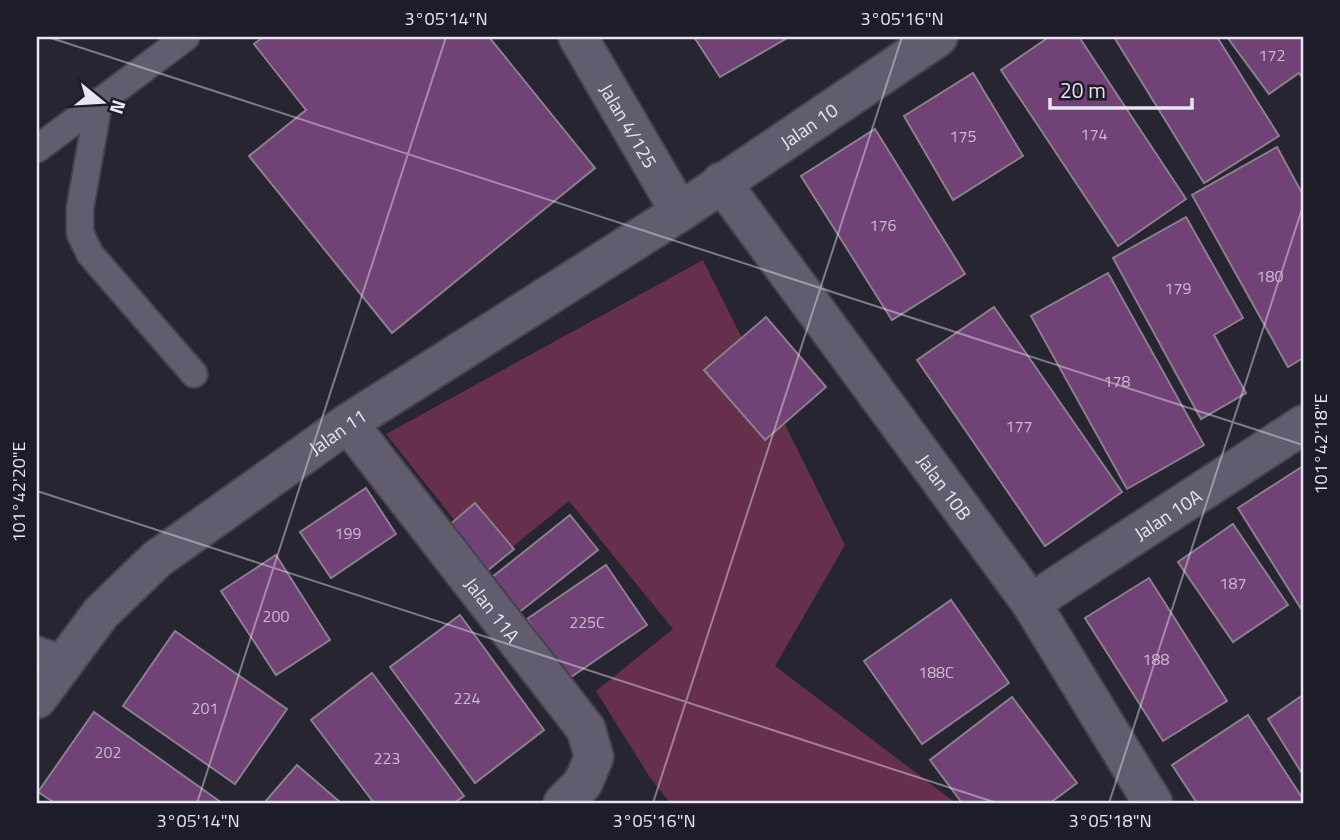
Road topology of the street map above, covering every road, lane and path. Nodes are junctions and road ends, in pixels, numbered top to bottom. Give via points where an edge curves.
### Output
1 (186, 37) edge
2 (578, 37) edge
3 (938, 37) edge
4 (99, 101) junction
5 (37, 149) edge
6 (721, 182) junction
7 (680, 212) junction
8 (194, 374) dead end
9 (348, 423) junction
10 (1303, 425) edge
11 (1031, 603) junction
12 (52, 655) edge
13 (37, 699) edge
14 (563, 803) edge
15 (1153, 803) edge

1 - 4 lane
2 - 7 street, Jalan 4/125
3 - 6 street, Jalan 10
4 - 5 lane
4 - 8 lane via 80,208 80,233 90,254
6 - 7 street, Jalan 10
6 - 11 street, Jalan 10B
7 - 9 street, Jalan 11
9 - 12 street, Jalan 11 via 157,559
9 - 14 street, Jalan 11A via 586,729 594,757 583,783
10 - 11 street, Jalan 10A
11 - 15 street, Jalan 10B
12 - 13 street, Jalan 11

